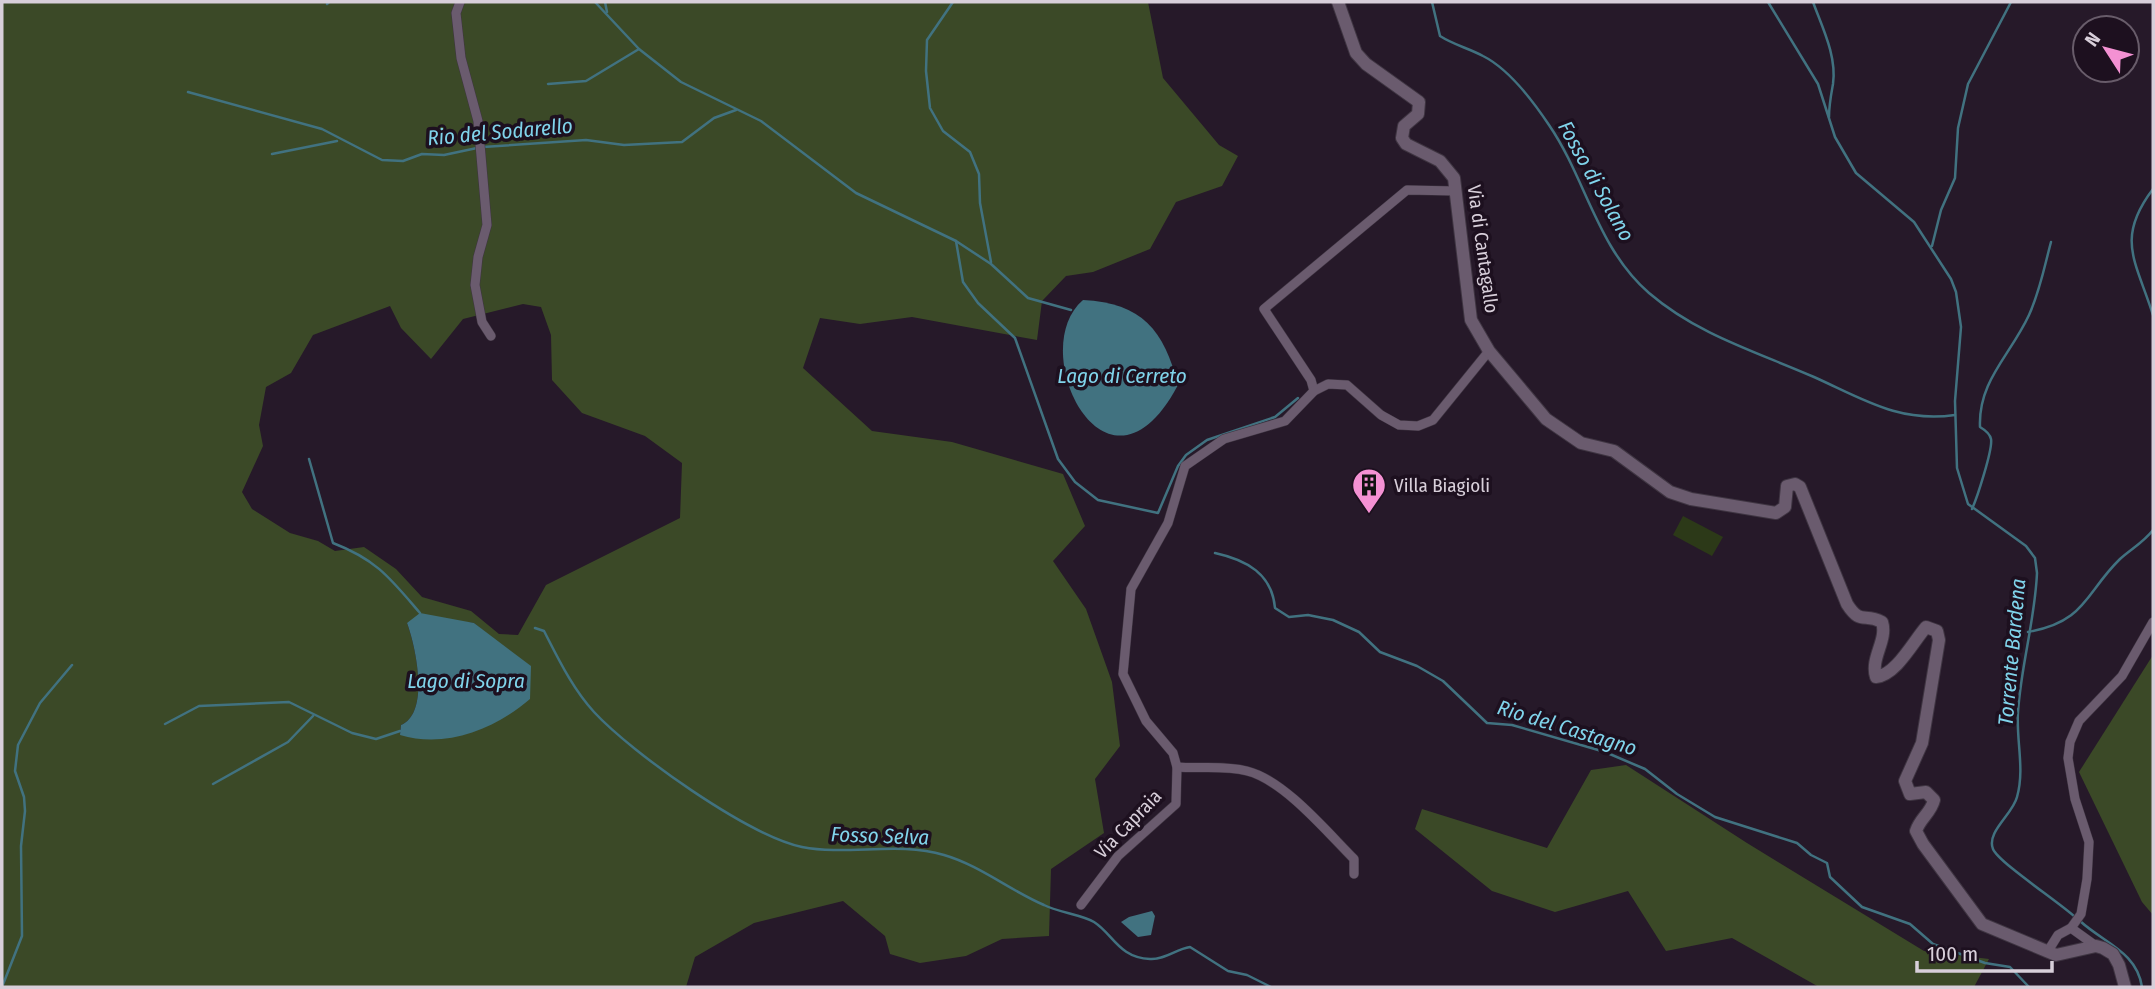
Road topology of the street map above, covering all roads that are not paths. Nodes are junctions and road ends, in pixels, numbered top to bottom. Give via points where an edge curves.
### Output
1 (460, 2) edge
2 (1338, 2) edge
3 (1456, 191) junction
4 (491, 336) dead end
5 (1489, 351) junction
6 (1314, 391) junction
7 (2153, 622) edge
8 (1177, 767) junction
9 (1354, 874) dead end
10 (1081, 905) dead end
11 (2073, 926) junction
12 (2096, 946) junction
13 (2048, 951) junction
14 (2123, 986) edge

1 - 4 street via 456,13 460,47 475,106 487,225 475,285 482,322
2 - 3 street, Via di Cantagallo via 1356,52 1419,102 1418,114 1404,126 1402,138 1440,161 1454,178
3 - 5 street, Via di Cantagallo via 1468,307 1477,334
3 - 6 street via 1407,190 1264,309
5 - 6 street via 1433,420 1418,426 1390,420 1347,386 1328,384
5 - 13 street, Via di Cantagallo via 1555,427 1581,443 1614,452 1670,492 1776,513 1786,508 1787,486 1800,487 1847,604 1855,617 1874,618 1884,629 1873,667 1876,677 1884,676 1926,627 1937,631 1922,743 1905,781 1910,793 1926,792 1934,800 1916,831 1982,924
6 - 8 street via 1285,421 1224,439 1185,466 1168,523 1131,589 1123,674 1146,722 1173,753
7 - 11 street via 2122,676 2079,721 2070,742 2075,799 2089,842 2081,914
8 - 9 street via 1219,766 1261,777 1353,859
8 - 10 street, Via Capraia via 1176,804 1118,856
11 - 12 street
11 - 13 street via 2058,935
12 - 13 street, Via di Cantagallo via 2059,956
12 - 14 street via 2113,954

